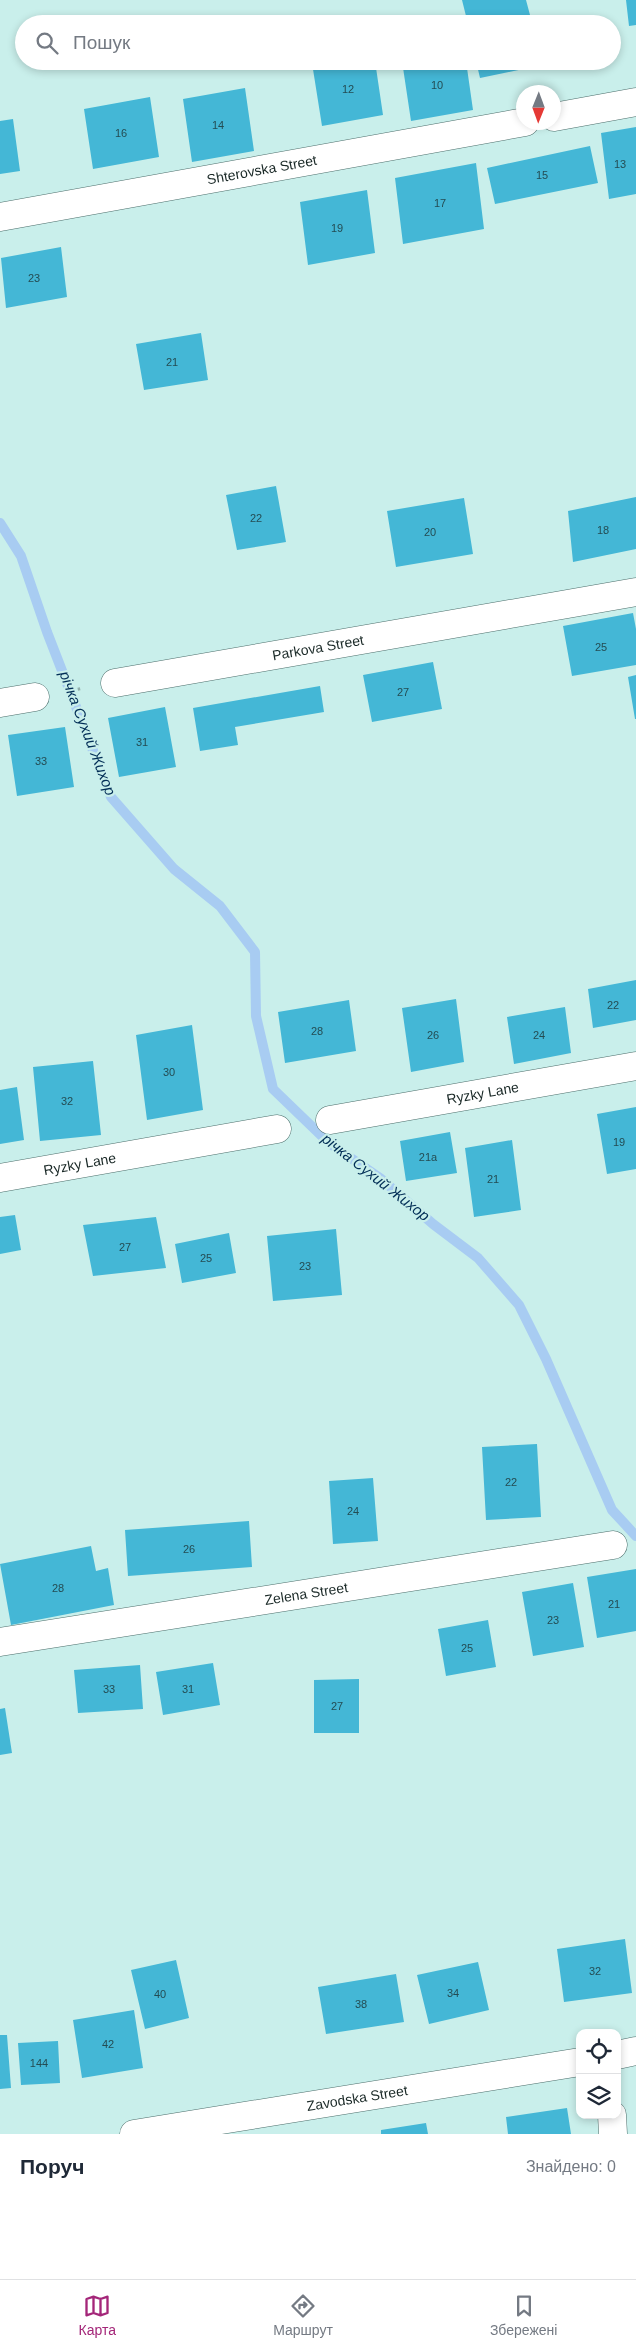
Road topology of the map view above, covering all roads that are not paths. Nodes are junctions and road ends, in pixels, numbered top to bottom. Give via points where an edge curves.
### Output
1 (636, 102) edge
2 (561, 116) edge
3 (516, 124) edge
4 (0, 217) edge
5 (636, 592) edge
6 (115, 683) road end
7 (35, 697) road end
8 (0, 703) edge
9 (636, 1066) edge
10 (330, 1120) dead end
11 (277, 1129) dead end
12 (0, 1178) edge
13 (614, 1545) dead end
14 (0, 1642) edge
15 (636, 2052) edge
16 (621, 2054) edge
17 (576, 2063) edge
18 (612, 2119) edge
19 (142, 2133) edge
20 (613, 2134) edge

1 - 2 street
3 - 4 street, Shterovska Street
5 - 6 street, Parkova Street
7 - 8 street
9 - 10 street, Ryzky Lane
11 - 12 street, Ryzky Lane
13 - 14 street, Zelena Street
15 - 16 street
17 - 19 street, Zavodska Street
18 - 20 street

